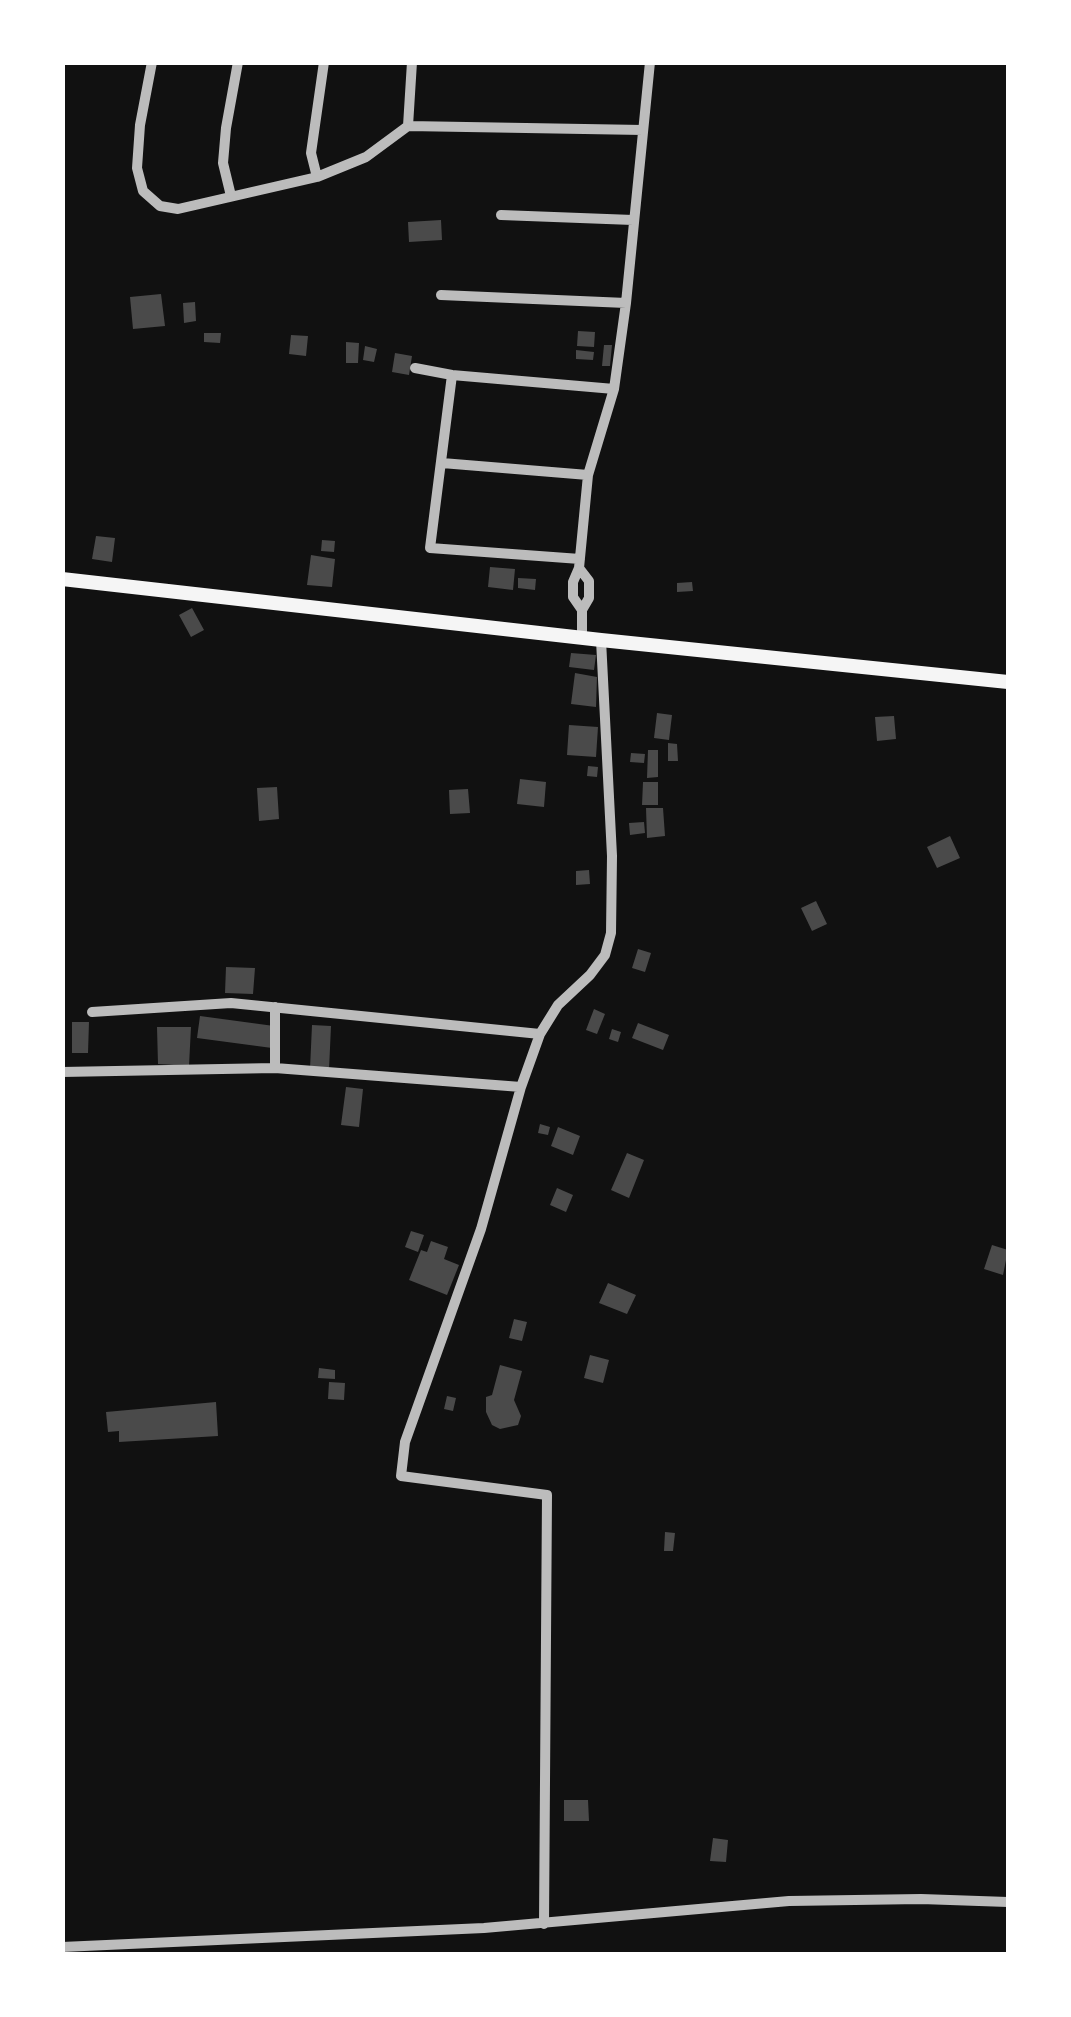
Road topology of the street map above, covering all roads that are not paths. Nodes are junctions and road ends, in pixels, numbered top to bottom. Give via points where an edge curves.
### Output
1 (152, 62) edge
2 (238, 62) edge
3 (324, 62) edge
4 (412, 62) edge
5 (650, 62) edge
6 (408, 126) junction
7 (643, 130) junction
8 (317, 177) junction
9 (231, 196) junction
10 (500, 215) dead end
11 (634, 220) junction
12 (441, 295) dead end
13 (626, 303) junction
14 (415, 368) dead end
15 (452, 376) junction
16 (614, 389) junction
17 (442, 464) junction
18 (588, 475) junction
19 (579, 563) junction
20 (62, 579) edge
21 (582, 638) junction
22 (601, 640) junction
23 (1008, 682) edge
24 (275, 1007) junction
25 (92, 1012) dead end
26 (540, 1034) junction
27 (275, 1068) junction
28 (62, 1072) edge
29 (521, 1087) junction
30 (1008, 1902) edge
31 (544, 1924) junction
32 (62, 1947) edge

1 - 9 street via 137,168 143,191 160,206 178,209
2 - 9 street via 223,164
3 - 8 street via 311,152
4 - 6 street
5 - 7 street
6 - 7 street
6 - 8 street via 366,156
7 - 11 street
8 - 9 street
10 - 11 street
11 - 13 street
12 - 13 street
13 - 16 street
14 - 15 street
15 - 16 street
15 - 17 street
16 - 18 street
17 - 18 street
17 - 19 street via 430,548
18 - 19 street
19 - 21 street via 573,597 582,610
20 - 21 main road
21 - 22 main road
22 - 23 main road
22 - 26 street via 611,934 605,955
24 - 25 street via 231,1003
24 - 26 street
24 - 27 street
26 - 29 street
27 - 28 street
27 - 29 street
29 - 31 street via 481,1228 405,1442 402,1476 546,1495
30 - 31 street via 790,1901
31 - 32 street

